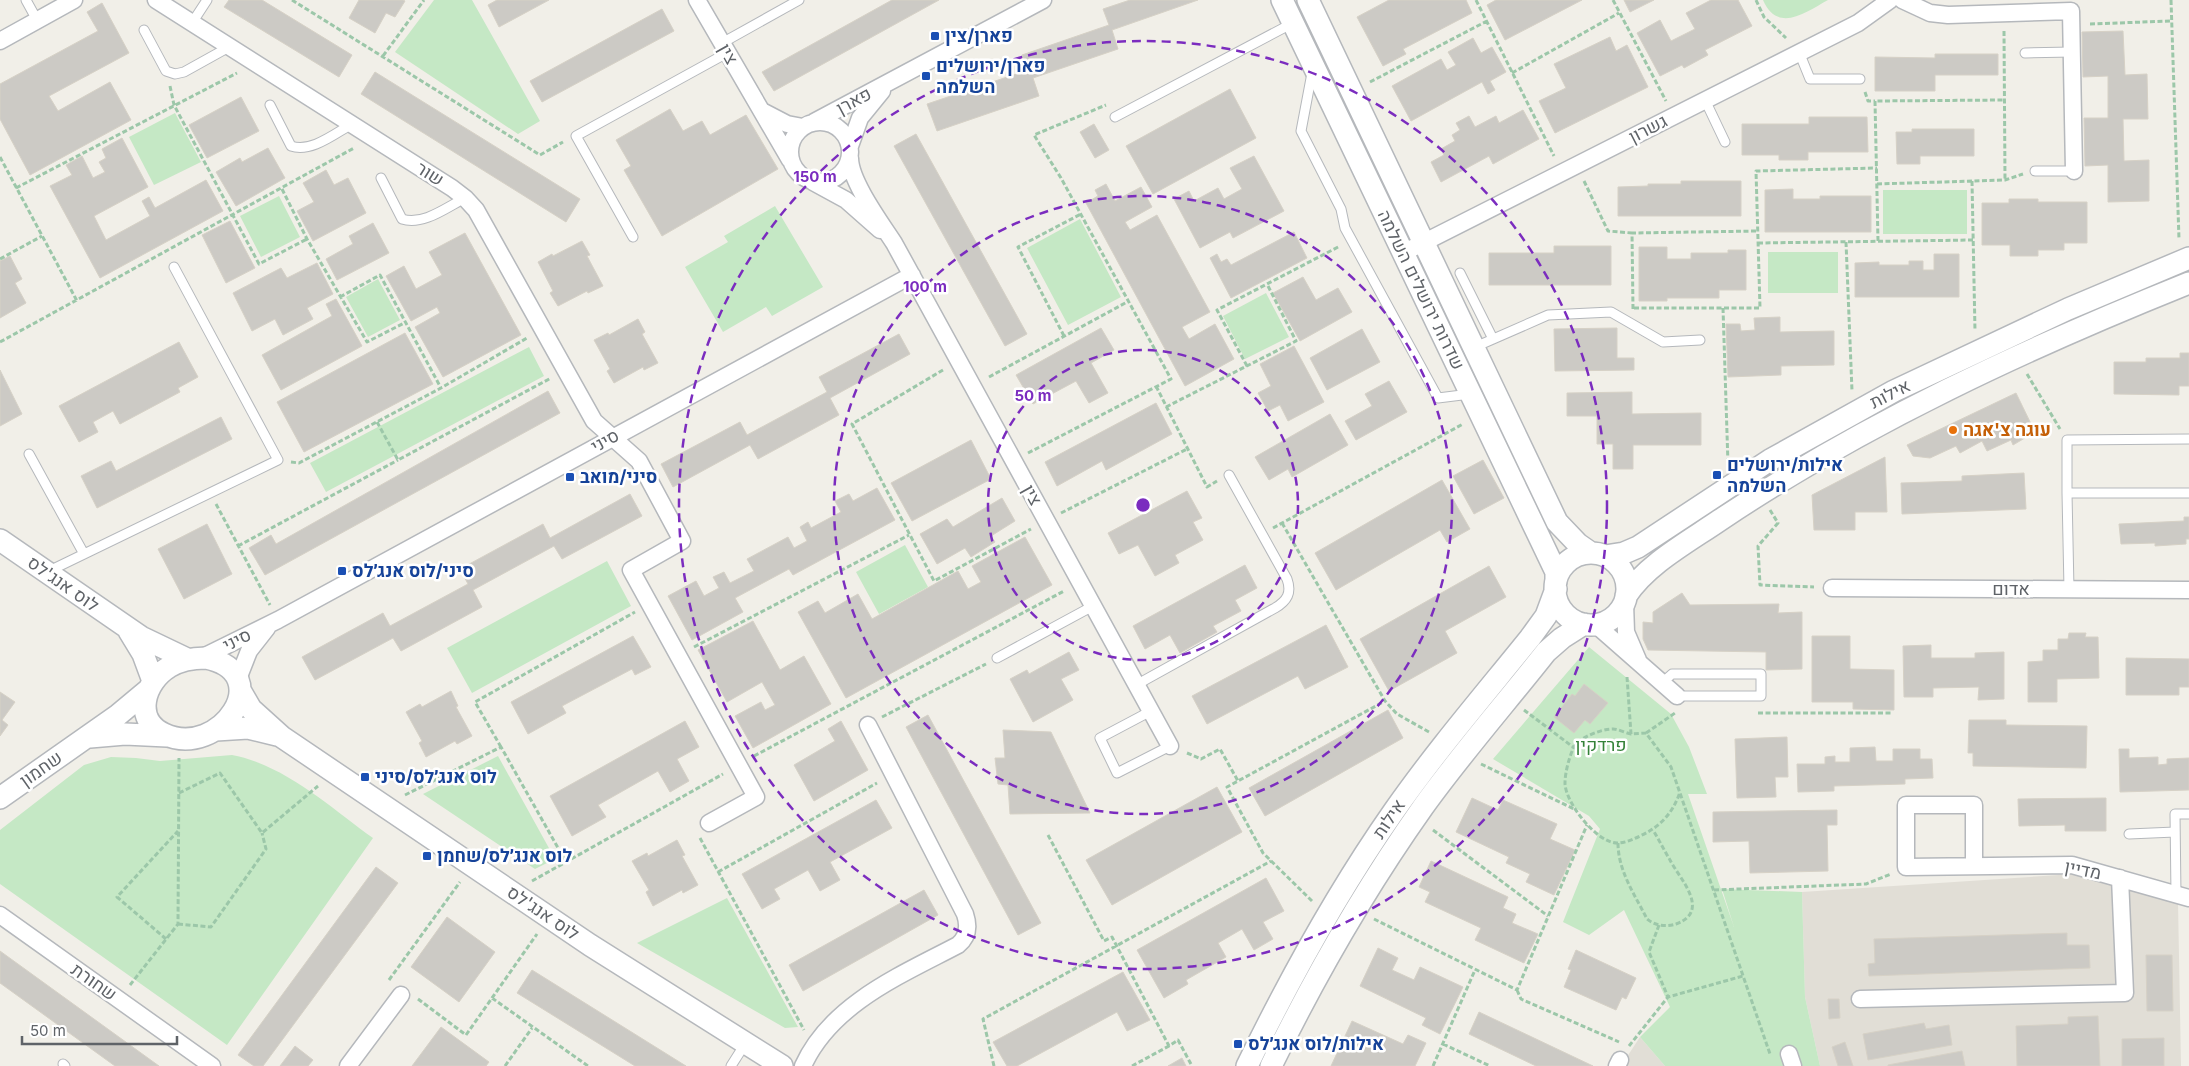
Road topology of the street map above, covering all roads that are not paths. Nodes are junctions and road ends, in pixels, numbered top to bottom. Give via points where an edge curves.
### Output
1 (26, 0) edge
2 (74, 0) edge
3 (156, 0) edge
4 (207, 0) edge
5 (697, 0) edge
6 (799, 0) edge
7 (1043, 0) edge
8 (1282, 0) edge
9 (1308, 0) edge
10 (1890, 0) edge
11 (1902, 0) edge
12 (38, 20) junction
13 (192, 23) junction
14 (1293, 23) junction
15 (144, 30) dead end
16 (0, 41) edge
17 (229, 46) junction
18 (724, 48) junction
19 (1799, 52) junction
20 (2072, 52) junction
21 (2025, 53) dead end
22 (1314, 66) junction
23 (1860, 79) dead end
24 (894, 80) junction
25 (1704, 100) junction
26 (270, 105) dead end
27 (758, 108) junction
28 (1115, 117) road end
29 (352, 124) junction
30 (808, 124) junction
31 (1725, 142) dead end
32 (850, 152) junction
33 (792, 164) junction
34 (2035, 170) road end
35 (2074, 170) joint
36 (381, 178) dead end
37 (811, 181) junction
38 (465, 198) junction
39 (633, 237) dead end
40 (1425, 242) junction
41 (894, 244) junction
42 (1403, 253) junction
43 (2184, 259) edge
44 (174, 267) dead end
45 (1460, 273) dead end
46 (912, 275) junction
47 (2189, 283) edge
48 (1700, 340) dead end
49 (1484, 343) junction
50 (1471, 394) junction
51 (614, 437) junction
52 (2189, 439) edge
53 (29, 454) dead end
54 (1229, 475) road end
55 (2189, 492) edge
56 (2067, 493) junction
57 (0, 540) edge
58 (84, 554) junction
59 (1598, 555) junction
60 (46, 572) junction
61 (1556, 586) junction
62 (1832, 588) road end
63 (2069, 589) junction
64 (2189, 590) edge
65 (1625, 600) junction
66 (1093, 606) junction
67 (275, 621) junction
68 (1590, 624) junction
69 (126, 627) junction
70 (998, 658) road end
71 (194, 659) junction
72 (1640, 664) junction
73 (1662, 683) junction
74 (239, 685) junction
75 (1136, 685) junction
76 (150, 686) junction
77 (1677, 696) joint
78 (1151, 711) junction
79 (868, 725) road end
80 (216, 730) junction
81 (282, 737) junction
82 (175, 738) junction
83 (83, 739) junction
84 (1170, 746) joint
85 (0, 798) edge
86 (2189, 814) edge
87 (709, 823) road end
88 (2175, 832) junction
89 (2129, 834) dead end
90 (1974, 865) junction
91 (2120, 878) junction
92 (2182, 896) edge
93 (0, 916) edge
94 (398, 998) road end
95 (1860, 999) dead end
96 (745, 1044) junction
97 (194, 1061) edge
98 (212, 1066) edge
99 (348, 1066) edge
100 (731, 1066) edge
101 (782, 1066) edge
102 (802, 1066) edge
103 (1247, 1066) edge
104 (1271, 1066) edge

1 - 12 lane
2 - 12 street
3 - 13 street, שור
4 - 13 lane
5 - 18 street, צין
6 - 18 lane
7 - 24 street, פארן
8 - 14 street, שדרות ירושלים השלמה
9 - 40 street, שדרות ירושלים השלמה
10 - 19 street, גשרון via 1865,19
11 - 20 street via 1939,14 2071,10
12 - 16 street
13 - 17 street, שור
14 - 22 street, שדרות ירושלים השלמה
14 - 28 lane
15 - 17 lane via 166,71 175,74
17 - 29 street, שור
18 - 27 street, צין
18 - 39 lane via 576,136
19 - 23 lane via 1810,79
19 - 25 street, גשרון
20 - 21 lane
20 - 35 street
22 - 42 street, שדרות ירושלים השלמה
22 - 50 lane via 1301,131 1341,209 1345,228 1438,398
24 - 30 street, פארן
24 - 32 street, פארן via 866,109 856,127
25 - 31 lane
25 - 40 street, גשרון
26 - 29 lane via 291,146 300,149
27 - 30 street, צין via 793,126
27 - 33 street, צין
29 - 38 street, שור
30 - 32 street via 826,122 837,127 845,135
30 - 33 street via 792,140 789,152
32 - 37 street via 845,169 837,177 826,182
32 - 41 street, צין via 850,170
33 - 37 street via 798,173
34 - 35 lane
36 - 38 lane via 402,219 412,222
37 - 41 street, צין via 846,200
38 - 51 street, שור via 480,215 594,421
40 - 42 street, גשרון
40 - 49 street, שדרות ירושלים השלמה
41 - 46 street, צין
42 - 50 street, שדרות ירושלים השלמה
43 - 59 street, אילות via 2068,308 1852,413 1729,486 1638,547 1624,553
44 - 58 lane via 278,460
45 - 49 lane
46 - 51 street, סיני
46 - 66 street, צין
47 - 65 street, אילות via 2017,358 1864,434 1760,494 1656,565 1633,586
48 - 49 lane via 1663,342 1611,312 1548,315
49 - 59 street, שדרות ירושלים השלמה via 1557,522 1578,544
50 - 61 street, שדרות ירושלים השלמה via 1556,572
51 - 67 street, סיני
51 - 87 street, שור via 639,461 682,541 631,570 756,797
52 - 56 lane via 2067,440
53 - 58 lane
54 - 75 lane via 1287,580 1290,588 1286,599
55 - 56 lane
56 - 63 lane
57 - 60 street, לוס אנג'לס
58 - 60 lane
59 - 61 street via 1571,560 1562,569
59 - 65 street via 1617,564 1624,575
60 - 69 street, לוס אנג'לס
61 - 68 street via 1562,609 1571,619
61 - 103 street, אילות via 1551,606 1535,631 1381,830 1284,992
62 - 63 street, אדום
63 - 64 street, אדום
65 - 68 street via 1611,619
65 - 72 street via 1626,632
66 - 70 lane
66 - 75 street, צין
67 - 71 street, סיני
67 - 74 street, סיני via 245,659
68 - 72 street
68 - 104 street, אילות via 1562,638 1546,652 1416,818 1356,910
69 - 71 street, לוס אנג'לס via 149,642
69 - 76 street, לוס אנג'לס via 144,654
71 - 74 street via 222,663 234,673
71 - 76 street via 169,667
72 - 73 street
73 - 77 street
73 - 77 lane via 1672,674 1760,674 1760,696
74 - 80 street via 239,703 235,711
74 - 81 street, לוס אנג'לס via 251,709
75 - 78 street, צין
76 - 82 street via 145,701 147,717 156,729
76 - 83 street, שחמון via 127,709
78 - 84 street, צין
78 - 84 lane via 1100,738 1117,773
79 - 102 street via 965,914 967,934 958,945 850,1007 830,1024
80 - 81 street, לוס אנג'לס via 248,728
80 - 82 street via 198,737
81 - 96 street, לוס אנג'לס
82 - 83 street, שחמון via 120,734
83 - 85 street, שחמון
86 - 88 lane via 2175,814
88 - 89 lane
88 - 92 lane
90 - 90 street, מדיין via 1974,805 1906,805 1906,867
90 - 91 street, מדיין via 2072,865
91 - 92 street, מדיין
91 - 95 street via 2125,993
93 - 97 street, שחורת via 119,1000
94 - 99 street
96 - 100 lane
96 - 101 street, לוס אנג'לס
97 - 98 street, שחורת

